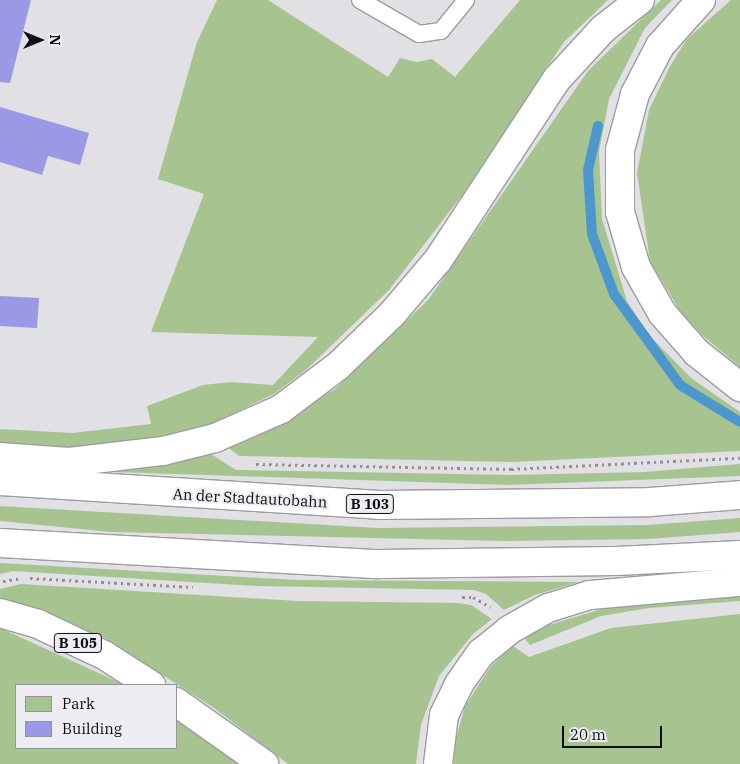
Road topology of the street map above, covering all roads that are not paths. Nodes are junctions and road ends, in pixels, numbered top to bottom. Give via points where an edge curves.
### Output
1 (360, 0) edge
2 (466, 0) edge
3 (640, 0) edge
4 (701, 0) edge
5 (740, 387) edge
6 (0, 457) edge
7 (0, 481) edge
8 (740, 495) edge
9 (0, 543) edge
10 (740, 555) edge
11 (740, 582) edge
12 (0, 613) edge
13 (149, 684) edge
14 (178, 703) edge
15 (264, 764) edge
16 (438, 764) edge

1 - 2 lane via 419,34 441,31
3 - 6 highway via 603,29 557,79 438,260 392,314 338,366 281,409 215,438 163,451 69,462
4 - 5 highway via 660,46 635,94 620,150 620,212 636,267 662,313 697,353
7 - 8 highway, An der Stadtautobahn / B 103 via 378,505 650,502
9 - 10 highway via 378,564 616,562
11 - 16 highway via 590,595 548,608 508,630 481,653 459,684 444,715
12 - 13 highway, B 105 via 38,624 104,655
14 - 15 highway

